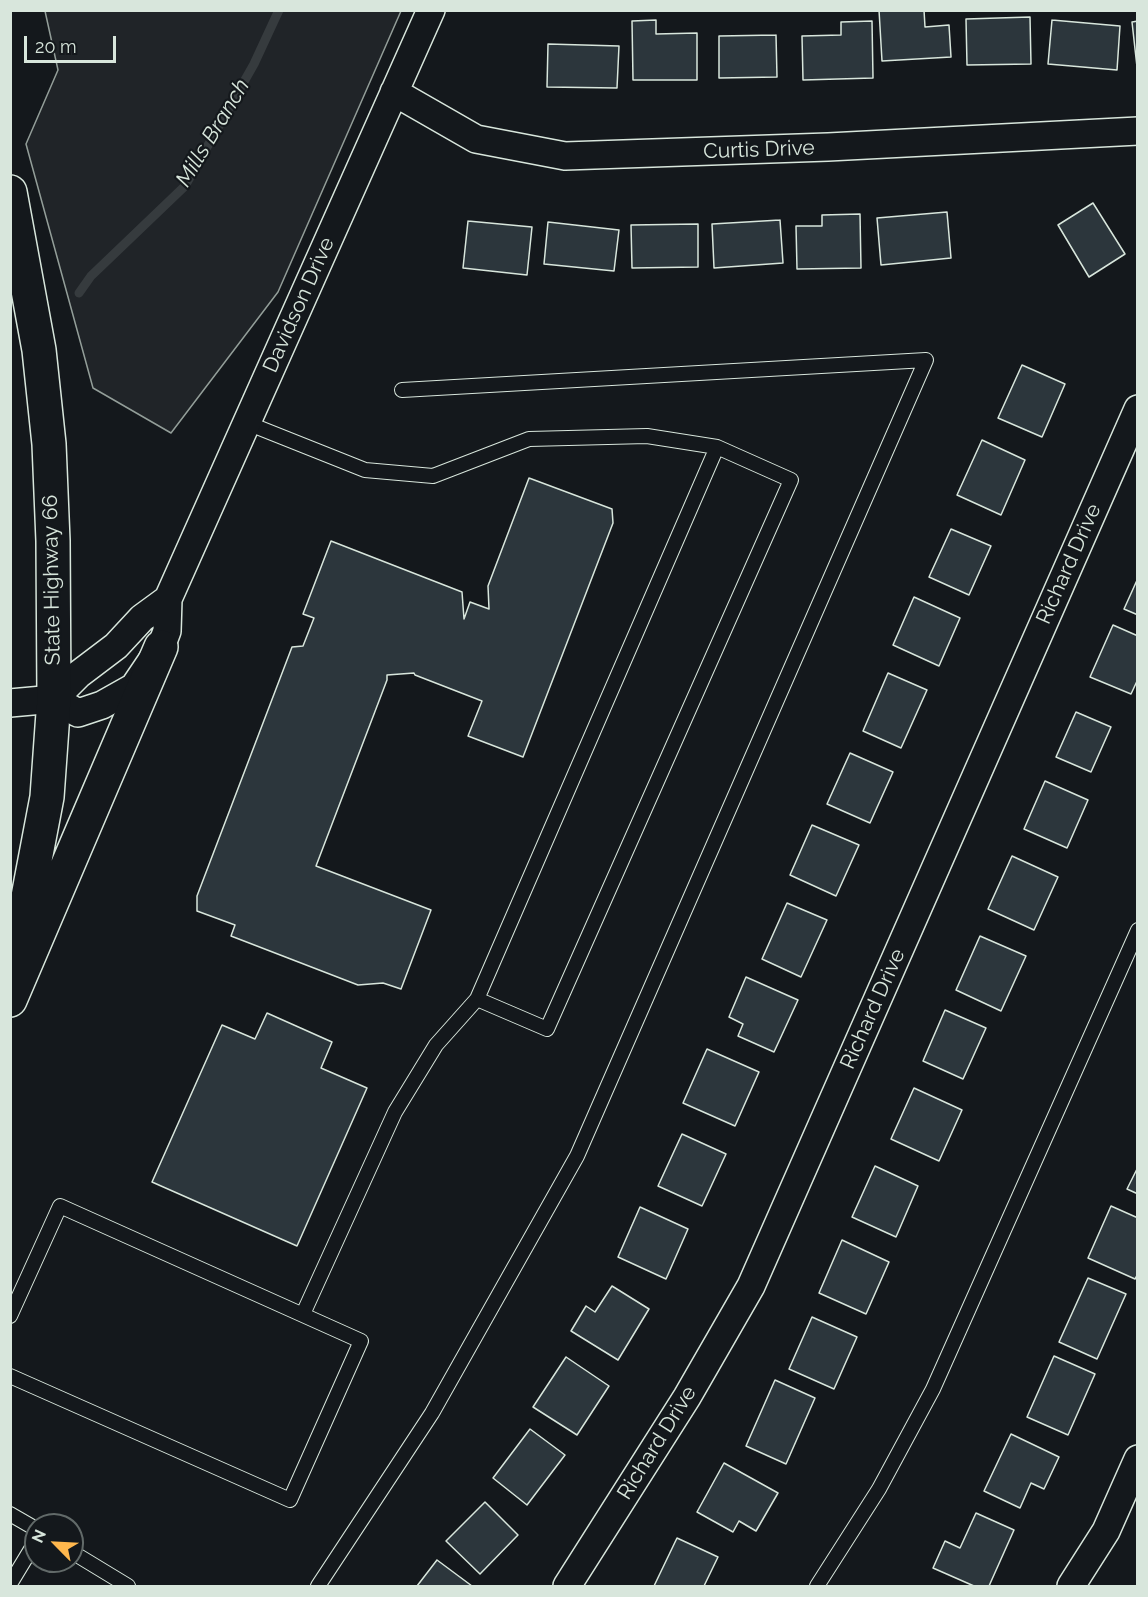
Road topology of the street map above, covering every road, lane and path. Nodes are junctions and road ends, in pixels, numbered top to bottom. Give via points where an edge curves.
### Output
1 (431, 10) edge
2 (394, 92) junction
3 (1137, 131) edge
4 (10, 192) edge
5 (402, 390) dead end
6 (1137, 409) edge
7 (247, 423) junction
8 (717, 447) junction
9 (168, 599) junction
10 (161, 647) junction
11 (54, 699) junction
12 (10, 704) edge
13 (1137, 930) edge
14 (10, 966) edge
15 (477, 999) junction
16 (10, 1000) edge
17 (303, 1314) junction
18 (10, 1316) edge
19 (10, 1376) edge
20 (1137, 1459) edge
21 (10, 1514) edge
22 (24, 1522) edge
23 (84, 1560) edge
24 (24, 1561) edge
25 (10, 1584) edge
26 (128, 1587) edge
27 (318, 1587) edge
28 (567, 1587) edge
29 (816, 1587) edge
30 (1071, 1587) edge

1 - 2 street, Davidson Drive
2 - 3 street, Curtis Drive via 476,139 565,156
2 - 7 street, Davidson Drive
4 - 11 main road, State Highway 66 via 39,350 48,444
5 - 27 lane via 926,360 577,1156 432,1413
6 - 28 street, Richard Drive via 751,1286 687,1397
7 - 8 lane via 365,470 433,476 529,439 647,436
7 - 9 street, Davidson Drive
8 - 15 lane
8 - 15 lane via 791,480 547,1029
9 - 10 street, Davidson Drive via 167,631
9 - 11 street, Davidson Drive
10 - 11 street, Davidson Drive via 134,687 102,705 78,713
10 - 16 main road
11 - 12 street
11 - 14 main road, State Highway 66 via 47,797
13 - 29 lane via 933,1389 879,1489
15 - 17 lane via 436,1046 394,1112
17 - 18 lane via 60,1206
17 - 19 lane via 361,1341 290,1500
20 - 30 street via 1106,1531
21 - 22 lane
23 - 26 lane
24 - 25 lane

